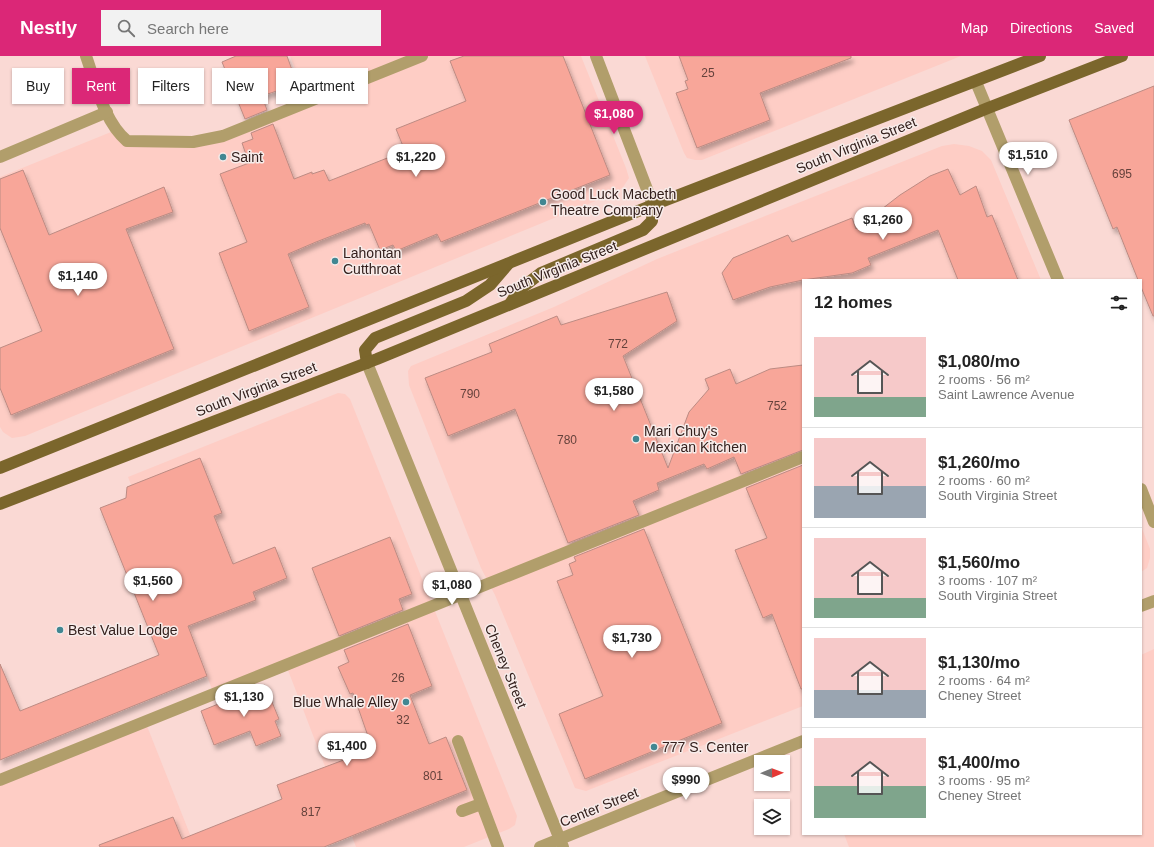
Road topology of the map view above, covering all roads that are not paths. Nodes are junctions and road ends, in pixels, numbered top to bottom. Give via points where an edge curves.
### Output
1 (86, 56) edge
2 (422, 56) edge
3 (596, 56) edge
4 (1040, 56) edge
5 (1122, 56) edge
6 (976, 82) junction
7 (988, 108) junction
8 (107, 112) junction
9 (0, 157) edge
10 (653, 205) junction
11 (509, 263) junction
12 (1058, 279) edge
13 (510, 304) junction
14 (367, 363) junction
15 (802, 457) edge
16 (0, 468) edge
17 (1142, 492) edge
18 (0, 504) edge
19 (1154, 522) edge
20 (460, 594) junction
21 (1154, 601) edge
22 (1142, 606) edge
23 (458, 741) dead end
24 (802, 741) edge
25 (0, 780) edge
26 (481, 804) junction
27 (462, 811) dead end
28 (561, 843) edge
29 (498, 847) edge
30 (540, 847) edge

1 - 8 street
2 - 8 street via 209,140 127,141 116,130
3 - 10 street
4 - 6 main road, South Virginia Street
5 - 7 main road, South Virginia Street
6 - 7 street
6 - 10 main road, South Virginia Street
7 - 12 street
7 - 13 main road, South Virginia Street
8 - 9 street
10 - 11 main road, South Virginia Street
10 - 13 main road via 652,221 644,230 540,273 519,290
11 - 14 main road via 490,285 472,298 375,338 365,350
11 - 16 main road, South Virginia Street
13 - 14 main road, South Virginia Street
14 - 18 main road, South Virginia Street
14 - 20 street, Cheney Street
15 - 20 street
17 - 19 street
20 - 25 street
20 - 28 street, Cheney Street
21 - 22 street
23 - 26 street
24 - 28 street, Center Street
26 - 27 street
26 - 29 street
28 - 30 street, Center Street

